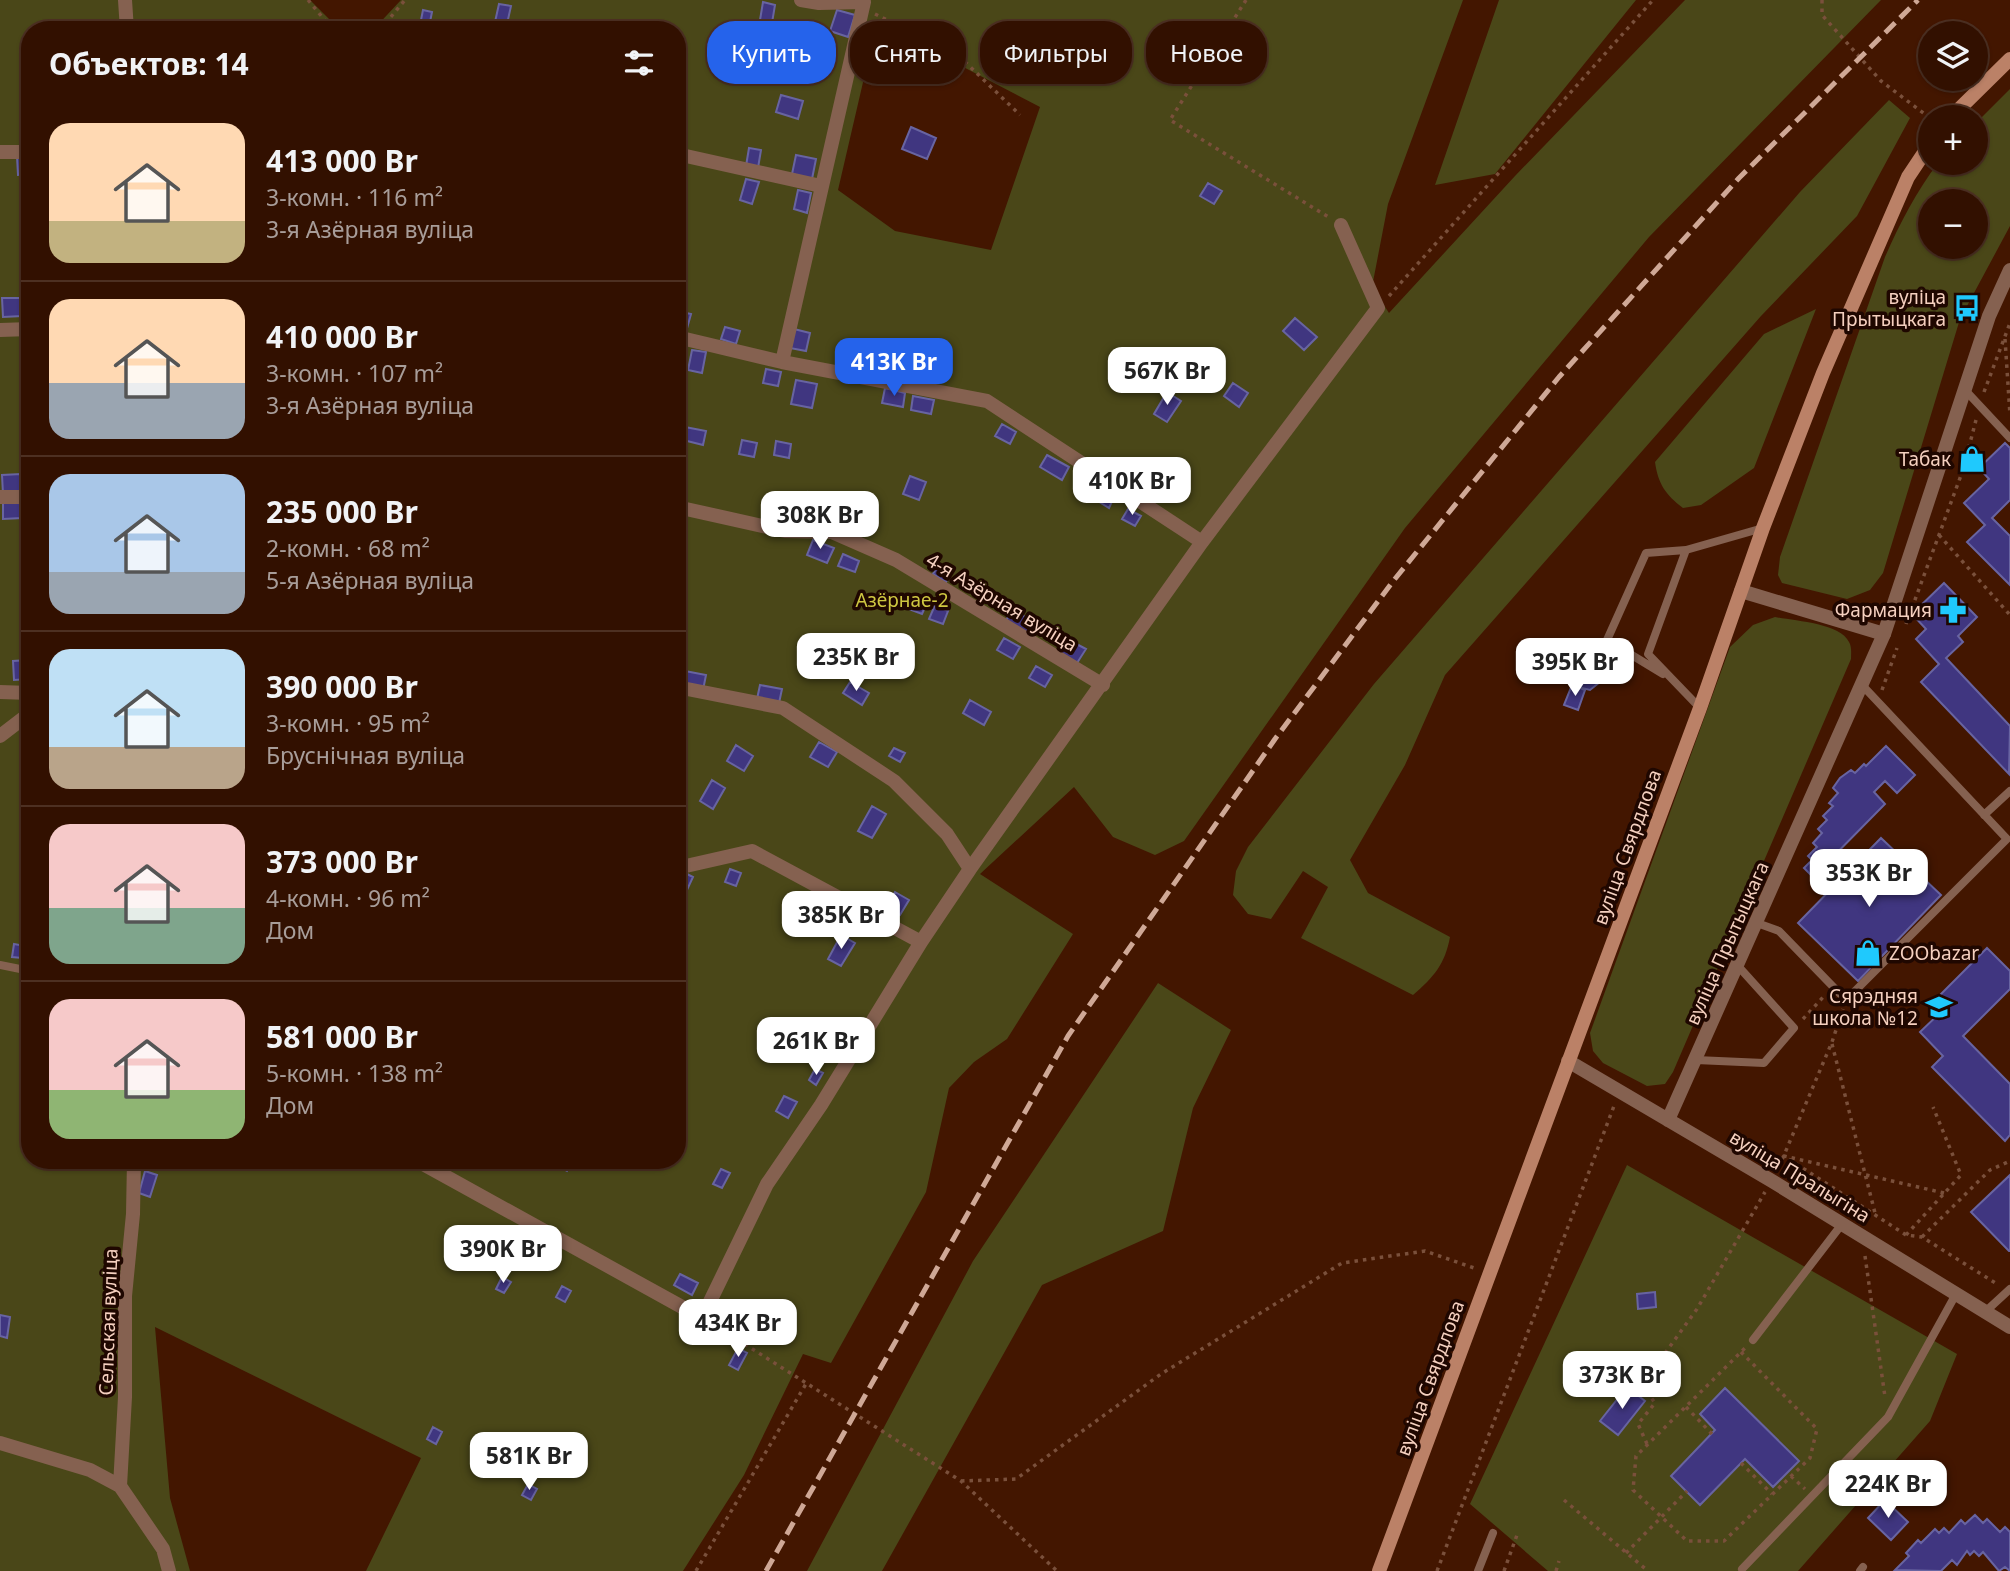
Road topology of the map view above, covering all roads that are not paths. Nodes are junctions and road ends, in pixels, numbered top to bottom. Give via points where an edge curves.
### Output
1 (125, 0) edge
2 (802, 0) edge
3 (861, 1) edge
4 (126, 21) edge
5 (2010, 59) edge
6 (1963, 105) edge
7 (0, 152) edge
8 (21, 152) edge
9 (686, 156) edge
10 (1918, 163) edge
11 (821, 186) junction
12 (1341, 225) road end
13 (2010, 271) edge
14 (21, 329) edge
15 (0, 330) edge
16 (686, 339) edge
17 (782, 362) junction
18 (1965, 390) junction
19 (2010, 438) edge
20 (0, 497) edge
21 (21, 497) edge
22 (686, 509) edge
23 (1763, 528) junction
24 (1202, 542) junction
25 (1686, 550) junction
26 (1741, 591) junction
27 (1884, 634) junction
28 (1673, 680) junction
29 (1103, 685) junction
30 (1862, 685) junction
31 (686, 689) edge
32 (0, 692) edge
33 (21, 693) edge
34 (1700, 708) junction
35 (21, 720) edge
36 (0, 736) edge
37 (2010, 791) edge
38 (1984, 815) junction
39 (2008, 840) edge
40 (686, 866) edge
41 (970, 869) junction
42 (1757, 922) junction
43 (921, 943) junction
44 (0, 965) edge
45 (1738, 965) junction
46 (21, 969) edge
47 (1696, 1059) junction
48 (1568, 1061) junction
49 (1668, 1120) junction
50 (134, 1169) edge
51 (432, 1169) edge
52 (1842, 1224) junction
53 (2009, 1290) edge
54 (1955, 1294) junction
55 (1985, 1312) junction
56 (2010, 1327) edge
57 (1753, 1340) road end
58 (0, 1443) edge
59 (120, 1486) junction
60 (1493, 1533) dead end
61 (1742, 1569) dead end
62 (169, 1571) edge
63 (1379, 1571) edge
64 (1478, 1571) edge

1 - 4 street
2 - 3 street
3 - 11 street
5 - 6 main road
7 - 8 street
9 - 11 street
10 - 23 main road, вуліца Свярдлова via 1902,189 1823,373
11 - 17 street
12 - 24 street via 1378,308
13 - 18 street, вуліца Прытыцкага via 1989,316
14 - 15 street
16 - 17 street
17 - 24 street via 987,401
18 - 19 lane
18 - 27 street, вуліца Прытыцкага
20 - 21 street
22 - 29 street, 4-я Азёрная вуліца via 785,531 832,532 896,561
23 - 25 lane
23 - 26 main road, вуліца Свярдлова
24 - 29 street
25 - 28 lane via 1648,654
25 - 28 lane via 1646,553 1607,640
26 - 27 street
26 - 34 main road, вуліца Свярдлова
27 - 30 street, вуліца Прытыцкага
28 - 34 lane
29 - 41 street
30 - 38 lane
30 - 42 street, вуліца Прытыцкага
31 - 41 street via 783,708 894,781 947,834
32 - 33 street
34 - 48 main road, вуліца Свярдлова
35 - 36 street
37 - 38 lane
38 - 39 lane
39 - 42 lane via 1846,1000 1779,931
40 - 43 street via 752,851
41 - 43 street
42 - 45 street, вуліца Прытыцкага
43 - 51 street via 767,1184 702,1318
44 - 46 lane
45 - 47 street, вуліца Прытыцкага
45 - 47 lane via 1794,1028 1764,1063
47 - 49 street, вуліца Прытыцкага
48 - 49 street, вуліца Пралыгіна
48 - 63 main road, вуліца Свярдлова
49 - 52 street, вуліца Пралыгіна
50 - 59 street, Сельская вуліца
52 - 54 street, вуліца Пралыгіна
52 - 57 lane
53 - 55 lane
54 - 55 street, вуліца Пралыгіна
54 - 61 lane via 1888,1417
55 - 56 street, вуліца Пралыгіна
58 - 59 street via 90,1470
59 - 62 street via 163,1549
60 - 64 lane

